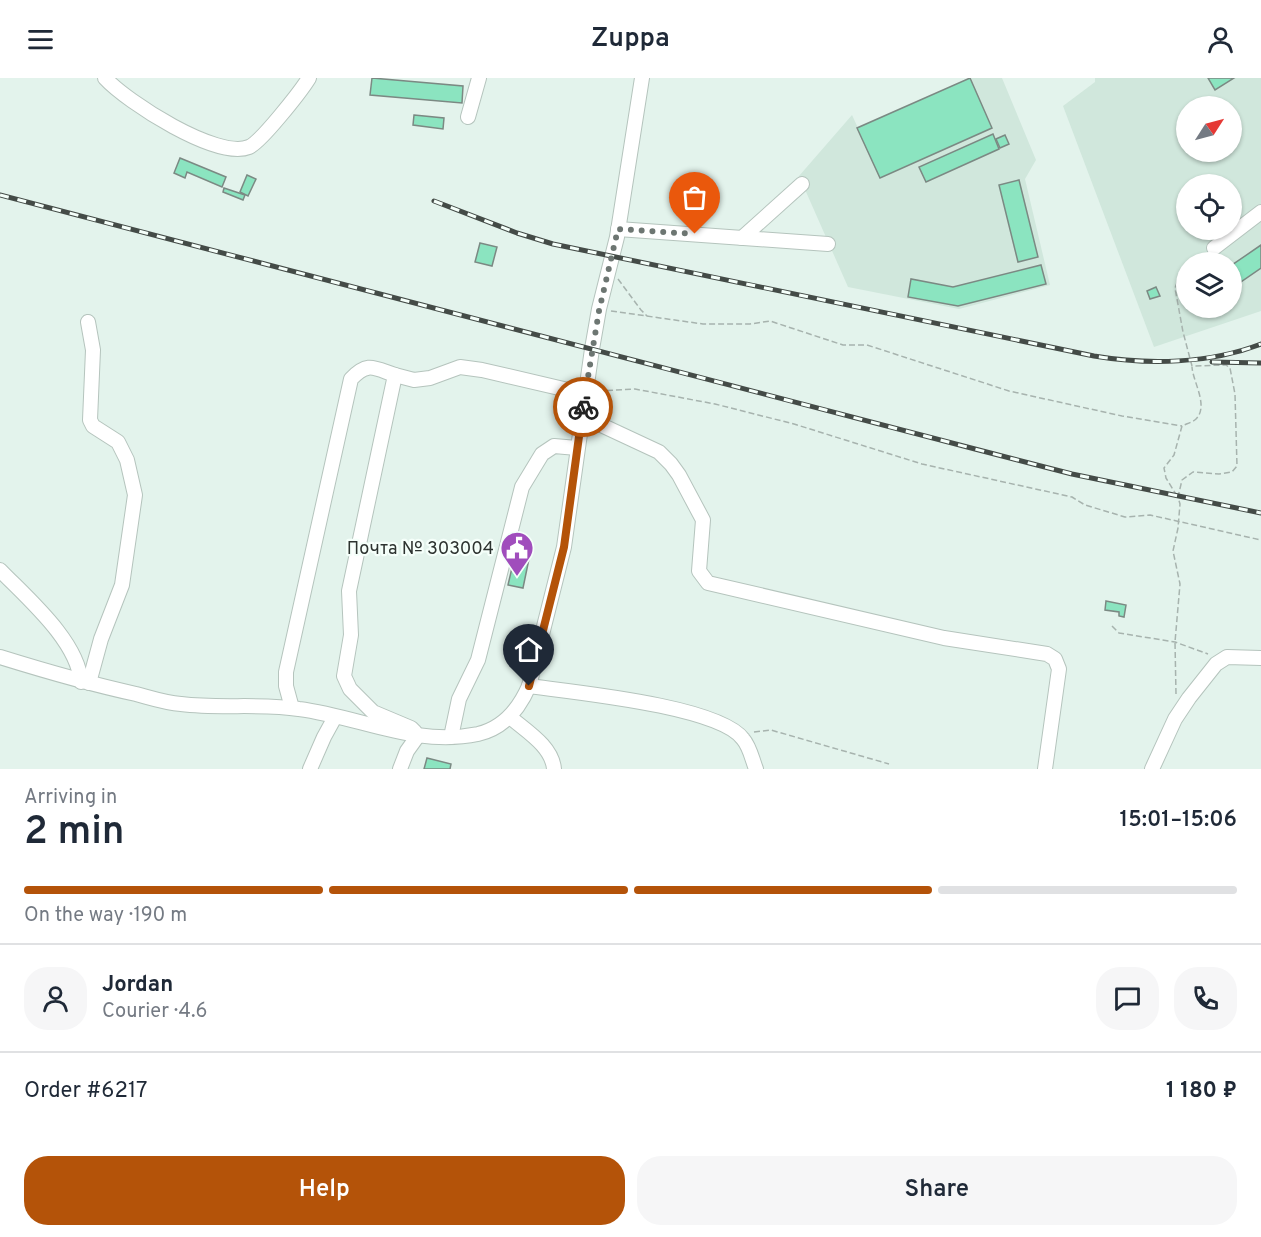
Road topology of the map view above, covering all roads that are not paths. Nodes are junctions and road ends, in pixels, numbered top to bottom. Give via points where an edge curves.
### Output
1 (105, 78) edge
2 (309, 78) edge
3 (479, 78) edge
4 (642, 78) edge
5 (468, 117) dead end
6 (802, 183) dead end
7 (1261, 212) edge
8 (618, 229) junction
9 (742, 238) junction
10 (828, 244) dead end
11 (1214, 248) dead end
12 (88, 322) dead end
13 (395, 375) junction
14 (585, 392) junction
15 (581, 420) junction
16 (577, 448) junction
17 (0, 570) edge
18 (0, 657) edge
19 (1261, 658) edge
20 (85, 683) junction
21 (529, 686) junction
22 (292, 708) junction
23 (335, 717) junction
24 (510, 717) junction
25 (417, 737) junction
26 (451, 737) junction
27 (310, 769) edge
28 (400, 769) edge
29 (555, 769) edge
30 (756, 769) edge
31 (1044, 769) edge
32 (1152, 769) edge

1 - 2 street via 149,114 220,148 238,151 257,142
3 - 5 street
4 - 8 street
6 - 9 street
7 - 11 street
8 - 9 street
8 - 14 street
9 - 10 street
12 - 20 street via 93,350 90,420 118,442 127,460 135,495 122,585
13 - 14 street via 414,380 460,367
13 - 22 street via 369,366 351,379 286,672
13 - 25 street via 349,591 351,635 344,676 350,689 373,712 411,728
14 - 15 street
15 - 16 street
15 - 31 street via 599,424 659,452 680,475 703,520 699,571 708,583 944,638 1047,654 1055,659 1059,669
16 - 21 street via 564,547
16 - 26 street via 554,446 542,454 522,487 478,660 459,699
17 - 20 street via 49,619 74,657
18 - 20 street
19 - 32 street via 1223,659 1206,676 1177,716
20 - 22 street via 180,704
21 - 24 street
21 - 30 street via 632,700 711,718 743,738
22 - 23 street
23 - 25 street
23 - 27 street
24 - 26 street via 480,734
24 - 29 street via 544,746
25 - 26 street
25 - 28 street

